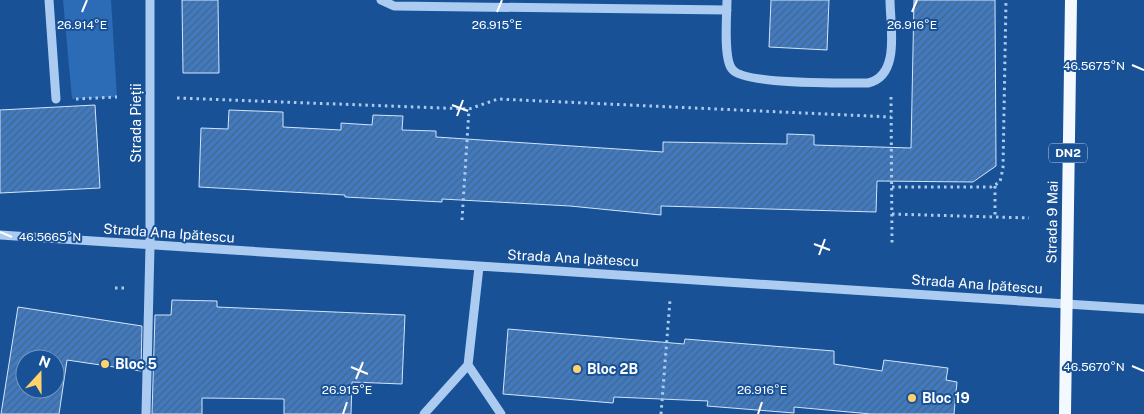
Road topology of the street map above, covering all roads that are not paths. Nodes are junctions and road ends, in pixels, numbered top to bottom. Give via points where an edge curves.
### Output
1 (49, 0) edge
2 (150, 0) edge
3 (381, 0) edge
4 (727, 0) edge
5 (890, 0) edge
6 (1071, 0) edge
7 (727, 10) junction
8 (56, 99) road end
9 (0, 235) edge
10 (150, 246) junction
11 (479, 266) junction
12 (1067, 305) junction
13 (1144, 309) edge
14 (468, 365) junction
15 (146, 414) edge
16 (424, 414) edge
17 (501, 414) edge
18 (1065, 414) edge

1 - 8 street
2 - 10 street, Strada Pieții
3 - 7 street via 394,6
4 - 7 street
5 - 7 street via 890,57 881,78 868,83 762,80 738,75 728,58
6 - 12 main road, Strada 9 Mai / DN2
9 - 10 street, Strada Ana Ipătescu
10 - 11 street, Strada Ana Ipătescu
10 - 15 street, Strada Pieții
11 - 12 street, Strada Ana Ipătescu
11 - 14 street
12 - 13 street, Strada Ana Ipătescu
12 - 18 main road, Strada 9 Mai / DN2
14 - 16 street
14 - 17 street

